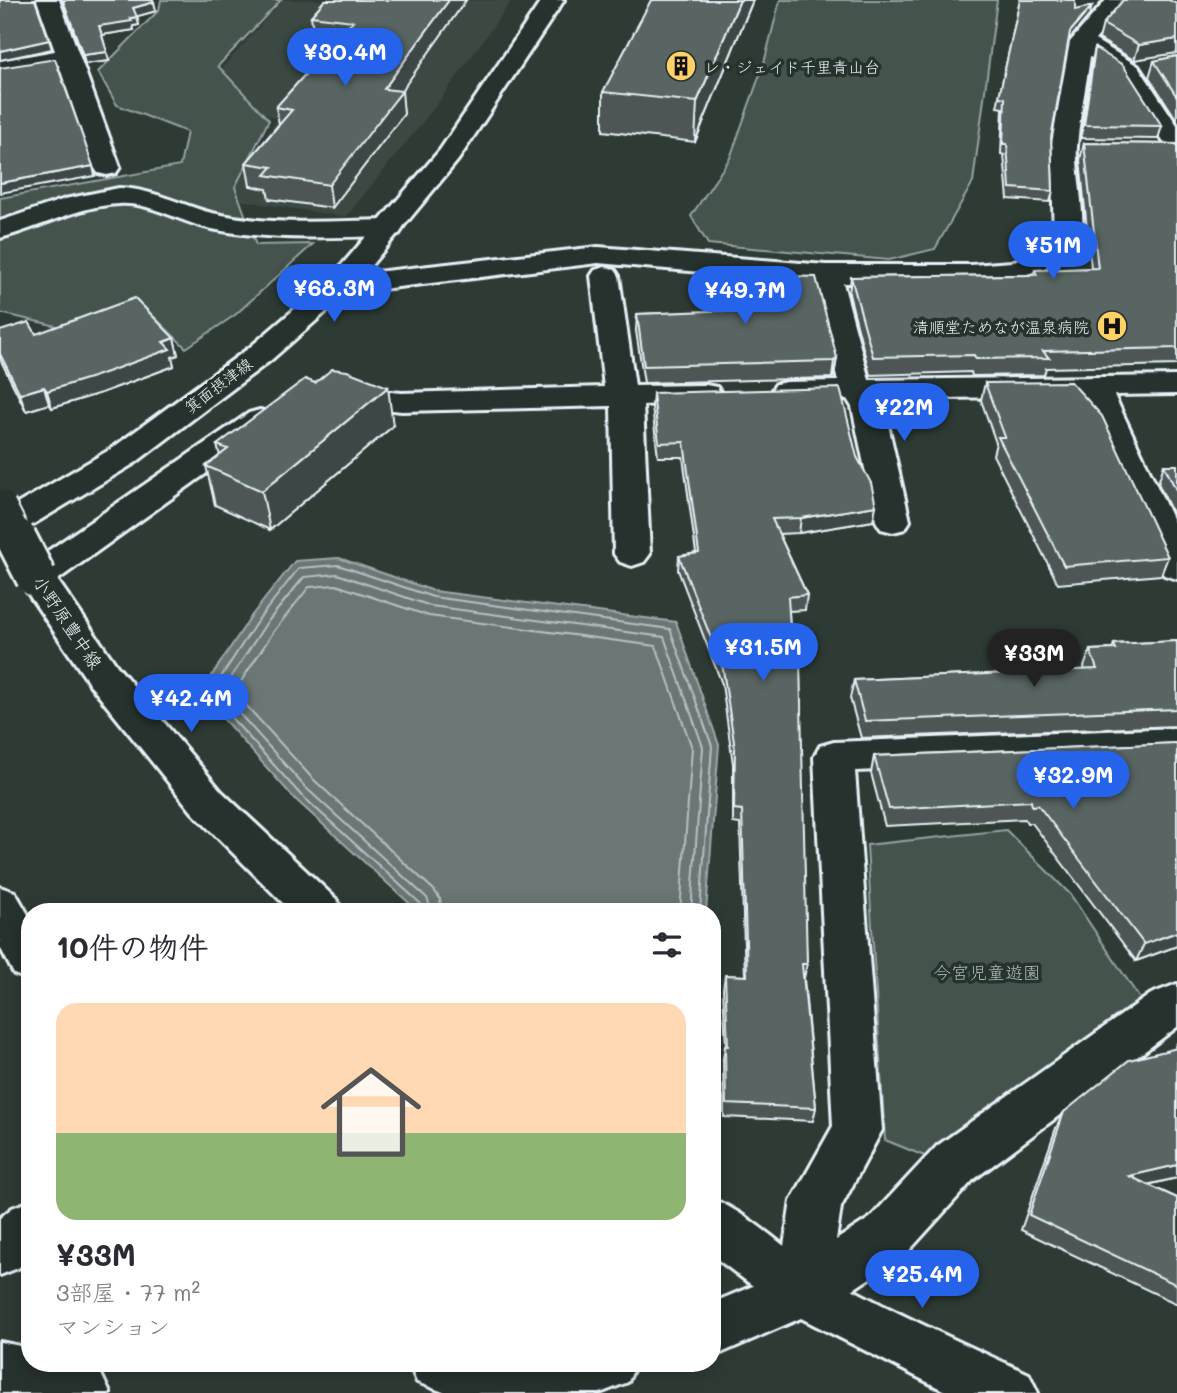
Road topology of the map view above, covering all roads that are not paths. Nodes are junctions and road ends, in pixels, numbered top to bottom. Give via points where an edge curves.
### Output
1 (48, 0) edge
2 (553, 0) edge
3 (1118, 0) edge
4 (1082, 43) junction
5 (69, 56) junction
6 (0, 68) edge
7 (1169, 148) edge
8 (107, 167) dead end
9 (389, 228) junction
10 (0, 230) edge
11 (826, 274) junction
12 (605, 276) dead end
13 (340, 285) junction
14 (1177, 384) edge
15 (1096, 388) junction
16 (856, 390) junction
17 (621, 396) junction
18 (0, 506) edge
19 (893, 521) dead end
20 (0, 529) edge
21 (632, 554) dead end
22 (1177, 567) edge
23 (36, 577) junction
24 (1177, 743) edge
25 (312, 903) edge
26 (0, 905) edge
27 (21, 944) edge
28 (1177, 1004) edge
29 (721, 1231) edge
30 (21, 1233) edge
31 (0, 1250) edge
32 (803, 1291) junction
33 (721, 1326) edge
34 (0, 1369) edge
35 (82, 1393) edge
36 (1010, 1393) edge

1 - 5 street
2 - 9 street, 箕面摂津線 via 449,155
3 - 4 street
4 - 7 street via 1142,68
4 - 11 street via 1068,232 1053,254 1017,270
5 - 6 street
5 - 8 street
9 - 10 street via 241,225 120,196
9 - 13 street, 箕面摂津線
11 - 13 street via 598,255
11 - 16 street
12 - 17 street
13 - 20 street, 箕面摂津線 via 260,354 123,456
14 - 15 street
15 - 16 street
15 - 22 street
16 - 17 street
16 - 19 street via 869,407
17 - 21 street via 628,407
17 - 23 street via 402,402 301,397
18 - 23 street, 小野原豊中線, bridge
23 - 25 street, 小野原豊中線 via 104,676 207,802
24 - 32 street via 834,757 858,1130 816,1201
26 - 27 street
28 - 32 street via 955,1163 888,1236
29 - 32 street
30 - 31 street
32 - 33 street
32 - 36 street
34 - 35 street

